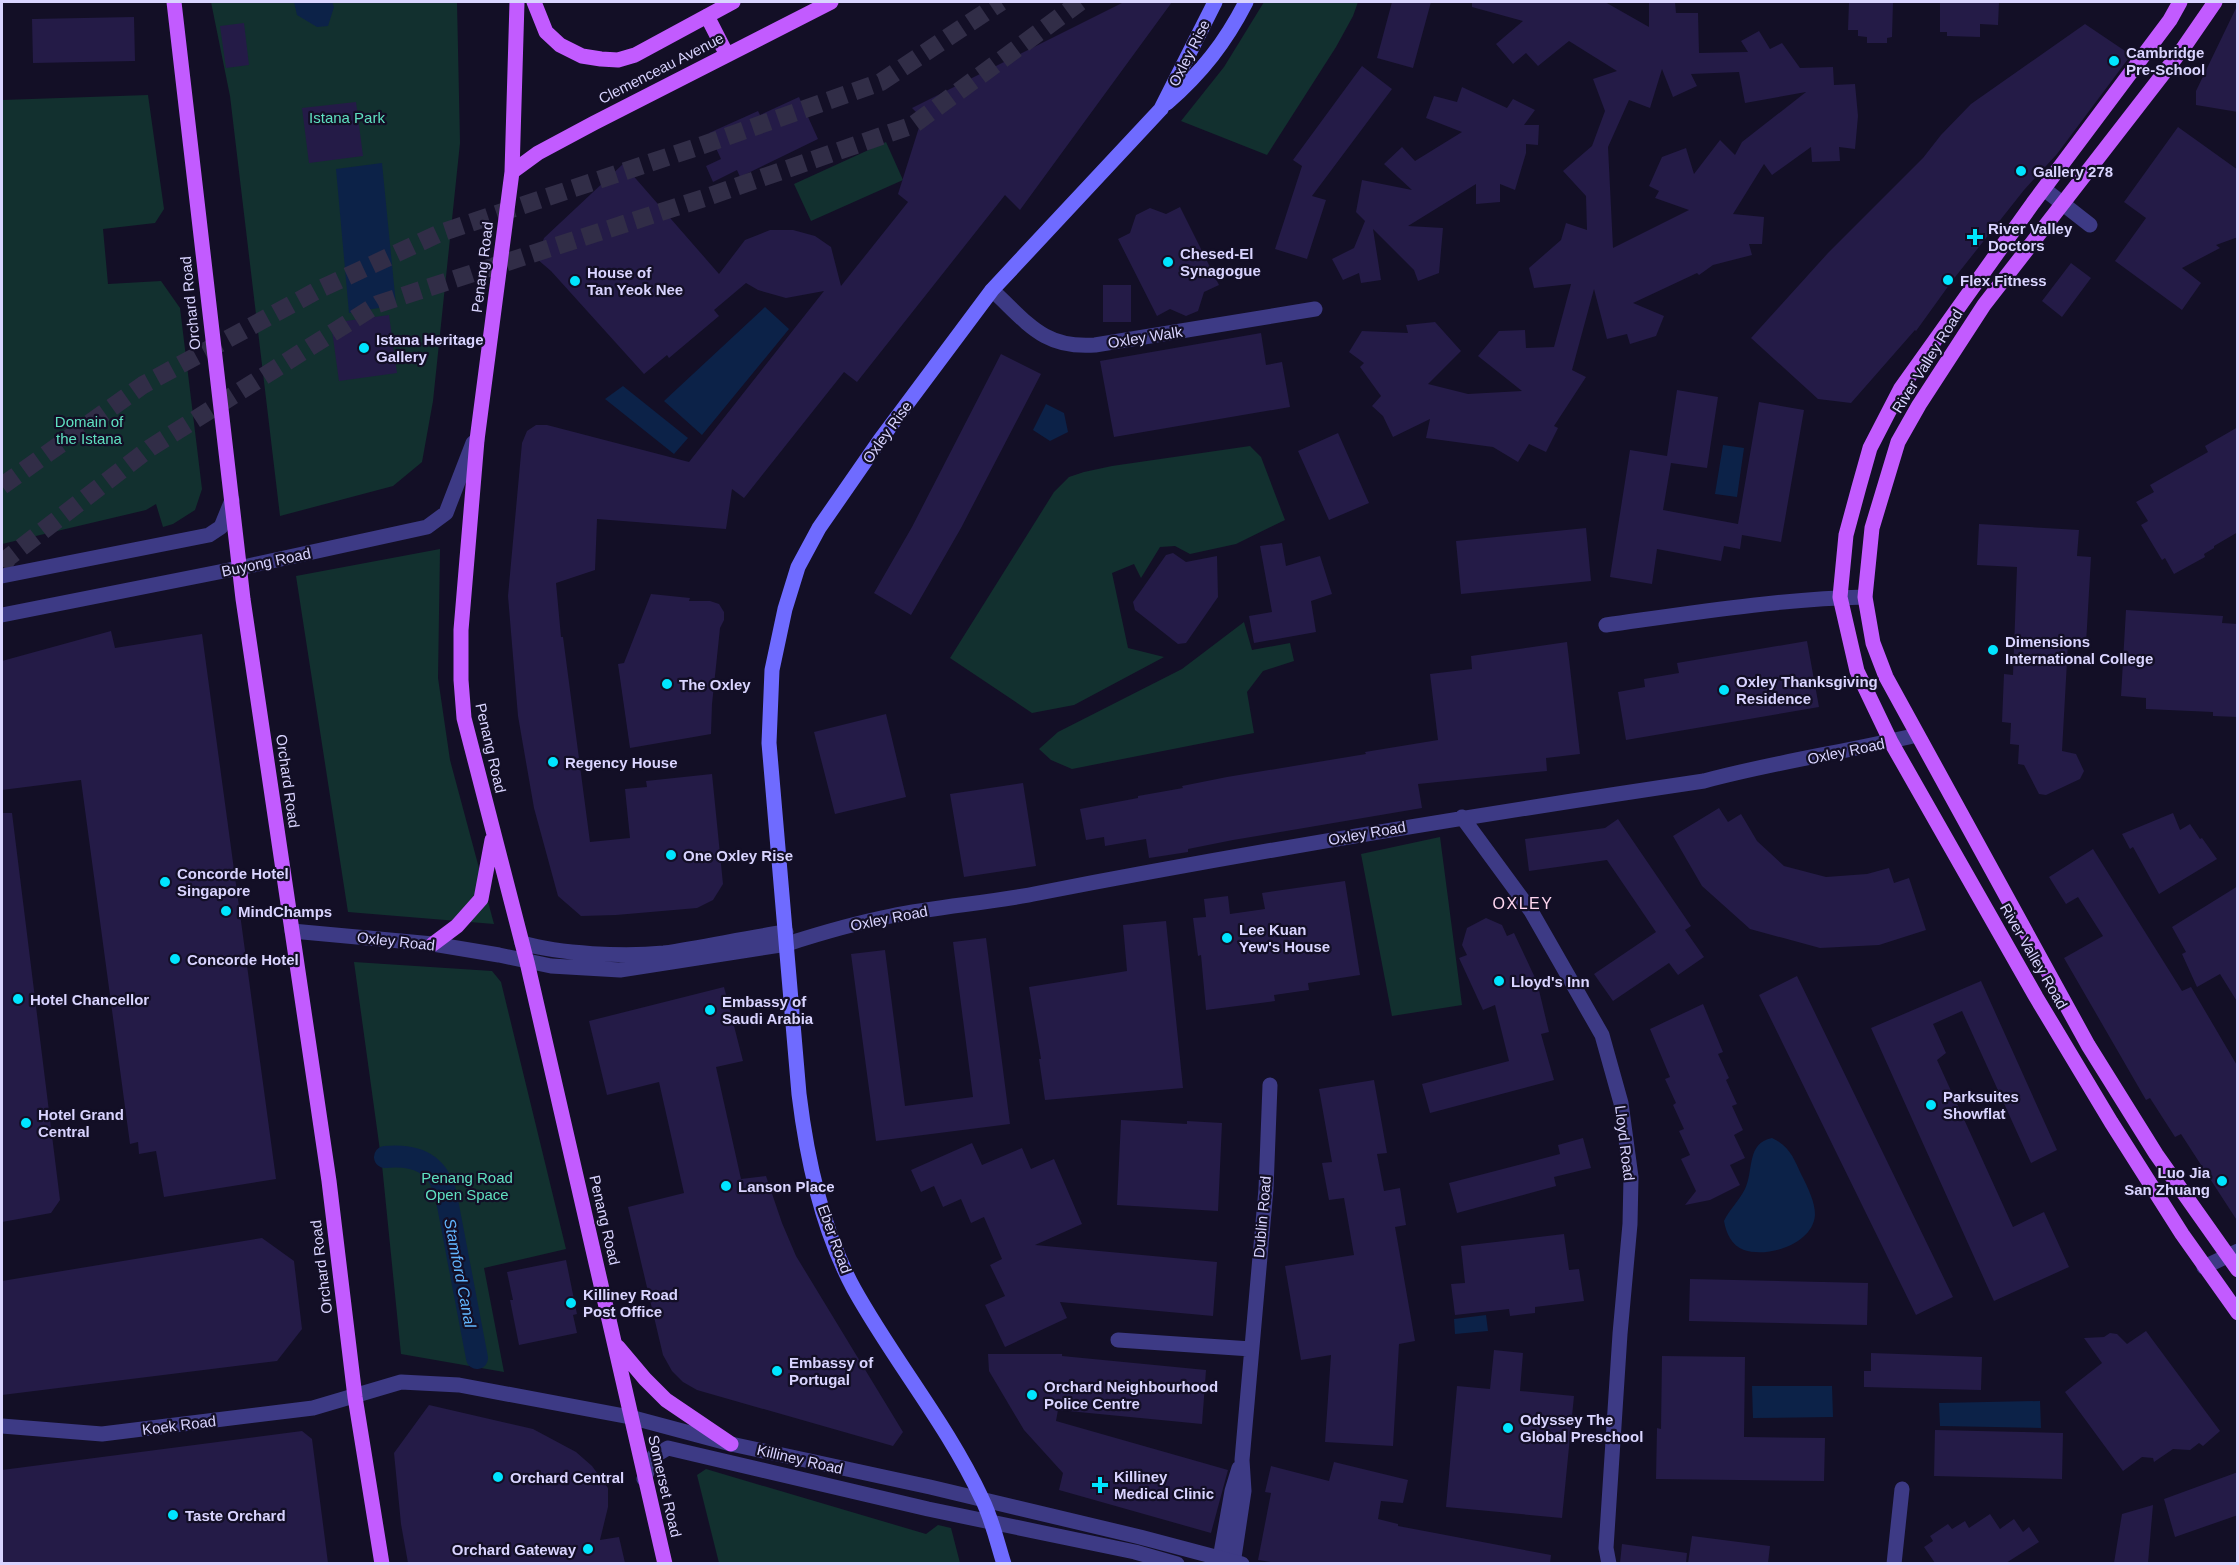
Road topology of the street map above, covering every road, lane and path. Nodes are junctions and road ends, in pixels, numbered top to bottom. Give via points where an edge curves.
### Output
1 (174, 2) edge
2 (517, 2) edge
3 (534, 2) edge
4 (733, 2) edge
5 (831, 2) edge
6 (1215, 2) edge
7 (1246, 2) edge
8 (2180, 2) edge
9 (2215, 2) edge
10 (707, 16) junction
11 (727, 54) junction
12 (1161, 109) junction
13 (512, 172) junction
14 (2044, 189) junction
15 (2063, 203) junction
16 (2091, 225) dead end
17 (992, 290) junction
18 (1315, 309) dead end
19 (477, 440) junction
20 (232, 500) junction
21 (238, 568) junction
22 (6, 573) edge
23 (1840, 597) junction
24 (1866, 597) junction
25 (2, 615) edge
26 (1606, 625) dead end
27 (1917, 735) junction
28 (1891, 742) junction
29 (1462, 817) junction
30 (493, 834) junction
31 (292, 931) junction
32 (787, 938) junction
33 (433, 944) junction
34 (522, 944) junction
35 (527, 962) junction
36 (1270, 1085) dead end
37 (2232, 1253) edge
38 (2204, 1267) junction
39 (2238, 1270) edge
40 (2238, 1312) edge
41 (1118, 1341) dead end
42 (616, 1344) junction
43 (1251, 1349) junction
44 (355, 1396) junction
45 (630, 1417) junction
46 (2, 1426) edge
47 (731, 1444) junction
48 (644, 1479) junction
49 (1902, 1489) dead end
50 (983, 1500) junction
51 (992, 1522) junction
52 (1608, 1556) edge
53 (1229, 1562) edge
54 (382, 1563) edge
55 (664, 1563) edge
56 (1004, 1563) edge
57 (1177, 1563) edge
58 (1599, 1563) edge
59 (1894, 1563) edge

1 - 20 main road, Orchard Road
2 - 13 main road, Penang Road
3 - 10 main road, Clemenceau Avenue via 546,32 560,45 582,56 601,59 635,55
4 - 10 main road, Clemenceau Avenue
5 - 11 main road, Clemenceau Avenue
6 - 12 main road, Oxley Rise
7 - 12 main road via 1216,53
8 - 14 main road, River Valley Road
9 - 15 main road, River Valley Road
10 - 11 main road
11 - 13 main road, Clemenceau Avenue via 548,148
12 - 17 main road, Oxley Rise
13 - 19 main road, Penang Road
14 - 15 street
14 - 23 main road, River Valley Road via 1901,388 1884,419 1870,448 1846,535
15 - 16 street
15 - 24 main road, River Valley Road via 1984,305 1898,442 1872,528
17 - 18 street, Oxley Walk via 1038,332 1052,341 1074,346
17 - 32 main road, Oxley Rise via 880,440 819,528 798,567 772,670 770,707 769,743
19 - 21 street, Buyong Road via 472,443 446,513 427,527
19 - 30 main road, Penang Road via 461,630 461,680 464,718
20 - 21 main road, Orchard Road
20 - 22 street via 221,527 209,535
21 - 25 street, Buyong Road
21 - 31 main road, Orchard Road
23 - 24 street
23 - 26 street
23 - 28 main road, River Valley Road via 1857,671
24 - 27 main road, River Valley Road via 1873,643
27 - 28 street, Oxley Road
27 - 37 main road, River Valley Road via 2088,1045 2136,1124
28 - 29 street, Oxley Road via 1704,781
28 - 38 main road, River Valley Road via 2076,1064
29 - 32 street, Oxley Road via 1024,896 891,916
29 - 52 street, Lloyd Road via 1531,911 1602,1035 1621,1103 1631,1177 1630,1213
30 - 33 main road via 481,899 457,926
30 - 34 main road, Penang Road
31 - 33 street, Oxley Road
31 - 44 main road, Orchard Road via 329,1181
32 - 34 street, Oxley Road via 663,953 620,954 548,950
32 - 35 street, Oxley Road via 620,970
32 - 50 main road, Eber Road via 802,1123 830,1235 854,1289 953,1442
33 - 35 street, Oxley Road
34 - 35 main road, Penang Road
35 - 42 main road, Penang Road
36 - 43 street, Dublin Road via 1266,1189
37 - 38 street
37 - 39 main road, River Valley Road
38 - 40 main road, River Valley Road
41 - 43 street
42 - 45 main road, Penang Road
42 - 47 main road via 666,1400
43 - 53 street, Dublin Road via 1242,1460 1244,1491
44 - 45 street, Killiney Road via 401,1382 459,1385
44 - 46 street, Koek Road via 313,1408 102,1434
44 - 54 main road, Orchard Road
45 - 47 street, Killiney Road
45 - 48 main road, Somerset Road
47 - 50 street, Killiney Road
48 - 51 street, Killiney Road via 654,1456 668,1448
48 - 55 main road, Somerset Road
49 - 59 street
50 - 51 main road, Eber Road
50 - 53 street, Killiney Road
51 - 56 main road, Eber Road
51 - 57 street, Killiney Road
52 - 58 street, Lloyd Road

